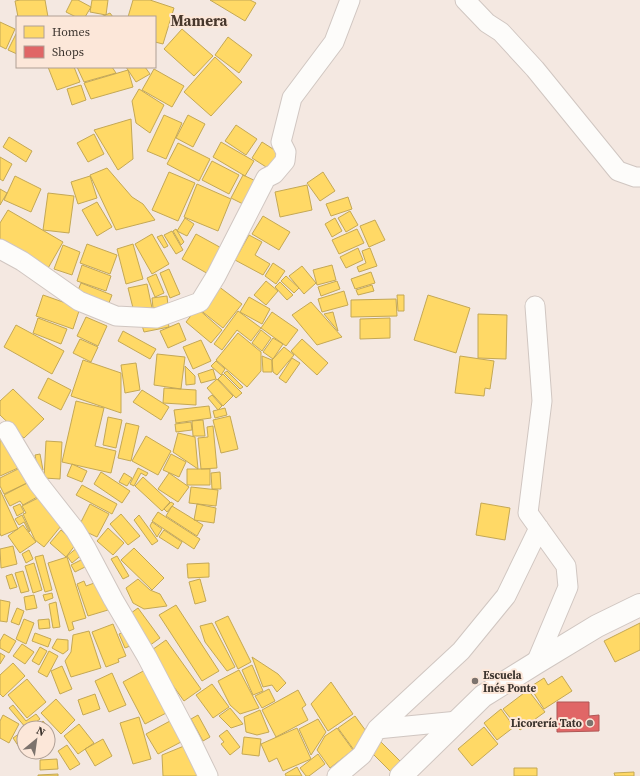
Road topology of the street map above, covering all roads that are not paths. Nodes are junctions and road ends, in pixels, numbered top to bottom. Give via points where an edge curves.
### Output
1 (350, 0) edge
2 (465, 0) edge
3 (640, 177) edge
4 (0, 249) edge
5 (535, 306) dead end
6 (7, 431) dead end
7 (540, 528) junction
8 (640, 605) edge
9 (536, 663) junction
10 (458, 721) junction
11 (377, 729) junction
12 (208, 776) edge
13 (337, 776) edge
14 (401, 776) edge

1 - 4 street via 334,42 292,98 282,142 286,152 285,161 274,174 266,178 200,302 156,318 116,316 79,301 22,261
2 - 3 street via 487,23 501,32 535,69 618,171
5 - 7 street via 542,401 528,513
6 - 12 street via 38,483 86,548 147,657
7 - 9 street via 566,566 568,587
7 - 11 street via 506,596 461,651
8 - 9 street via 597,626
9 - 10 street via 483,696
10 - 11 street
10 - 14 street
11 - 13 street via 362,755

